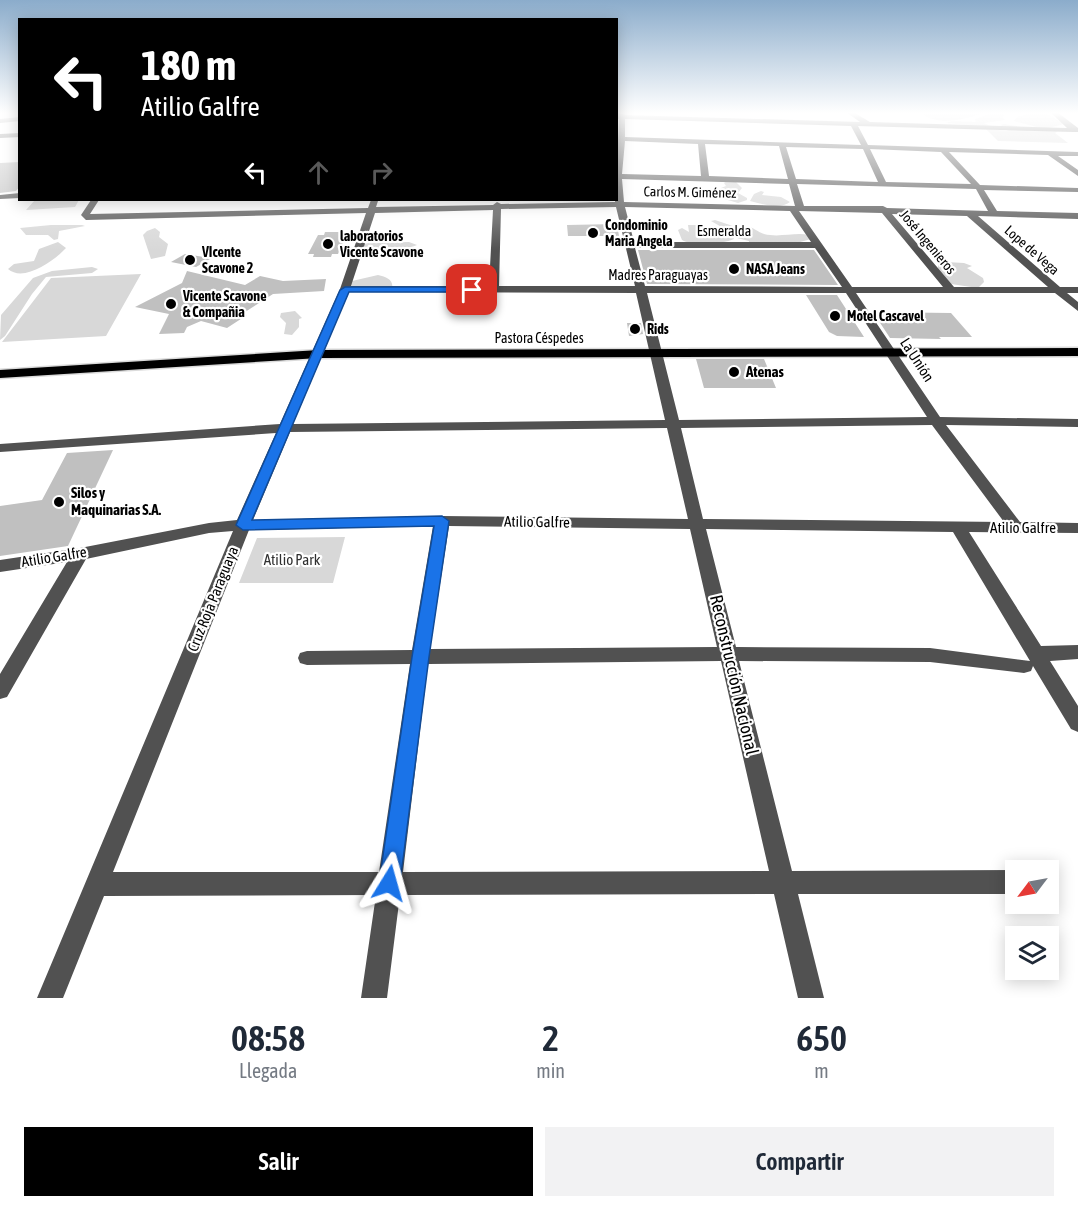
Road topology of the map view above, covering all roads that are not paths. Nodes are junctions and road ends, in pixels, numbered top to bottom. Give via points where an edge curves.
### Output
1 (703, 159) edge
2 (787, 159) edge
3 (872, 159) edge
4 (951, 159) edge
5 (1057, 159) edge
6 (1078, 174) edge
7 (618, 176) edge
8 (705, 178) junction
9 (794, 181) junction
10 (884, 185) junction
11 (980, 189) junction
12 (1078, 190) edge
13 (18, 194) edge
14 (618, 194) edge
15 (0, 197) edge
16 (94, 201) edge
17 (266, 201) edge
18 (534, 202) edge
19 (374, 204) edge
20 (620, 204) junction
21 (497, 205) junction
22 (796, 208) junction
23 (883, 210) junction
24 (260, 212) junction
25 (968, 212) junction
26 (993, 212) junction
27 (1075, 217) edge
28 (631, 245) junction
29 (817, 245) junction
30 (345, 290) junction
31 (494, 290) junction
32 (641, 290) junction
33 (1058, 290) junction
34 (1078, 290) edge
35 (850, 291) junction
36 (952, 291) junction
37 (1078, 308) edge
38 (1078, 346) edge
39 (656, 348) junction
40 (320, 350) junction
41 (891, 350) junction
42 (1078, 352) edge
43 (0, 366) edge
44 (0, 374) edge
45 (936, 421) junction
46 (1078, 423) edge
47 (675, 424) junction
48 (286, 428) junction
49 (0, 448) edge
50 (442, 521) junction
51 (697, 523) junction
52 (243, 525) junction
53 (959, 528) junction
54 (1078, 528) edge
55 (1017, 529) junction
56 (80, 554) junction
57 (0, 566) edge
58 (1078, 652) edge
59 (729, 654) junction
60 (420, 657) junction
61 (307, 658) dead end
62 (1030, 660) junction
63 (0, 691) edge
64 (1078, 723) edge
65 (1005, 882) edge
66 (389, 883) junction
67 (783, 883) junction
68 (96, 884) junction
69 (50, 998) edge
70 (374, 998) edge
71 (811, 998) edge

1 - 8 street
2 - 9 street, La Unión
3 - 10 street
4 - 11 street
5 - 6 street
7 - 8 street
8 - 9 street
9 - 10 street
9 - 22 street, La Unión
10 - 11 street
11 - 12 street
11 - 26 street
13 - 15 street
14 - 20 street, Reconstrucción Nacional
16 - 24 street, Carlos M. Giménez via 86,217
17 - 24 street
18 - 20 street, Carlos M. Giménez
18 - 21 street, Carlos M. Giménez
19 - 21 street, Carlos M. Giménez
19 - 24 street, Carlos M. Giménez
19 - 30 street, Cruz Roja Paraguaya
20 - 22 street, Carlos M. Giménez
20 - 28 street, Reconstrucción Nacional
21 - 31 street
22 - 23 street, Carlos M. Giménez
22 - 29 street, La Unión
23 - 25 street, Carlos M. Giménez
23 - 36 street, José Ingenieros
25 - 26 street, Carlos M. Giménez
25 - 33 street, Lope de Vega
26 - 27 street, Carlos M. Giménez
28 - 29 street, Esmeralda
28 - 32 street, Reconstrucción Nacional
29 - 35 street, La Unión
30 - 31 street, Madres Paraguayas
30 - 40 street, Cruz Roja Paraguaya
31 - 32 street, Madres Paraguayas
32 - 35 street, Madres Paraguayas
32 - 39 street, Reconstrucción Nacional
33 - 34 street, Madres Paraguayas
33 - 36 street, Madres Paraguayas
33 - 37 street, Lope de Vega
35 - 36 street, Madres Paraguayas
35 - 41 street, La Unión
38 - 41 main road, Pastora Céspedes
39 - 40 main road, Pastora Céspedes
39 - 41 main road, Pastora Céspedes
39 - 47 street, Reconstrucción Nacional
40 - 43 main road, Pastora Céspedes
40 - 44 main road, Pastora Céspedes
40 - 48 street, Cruz Roja Paraguaya
41 - 42 main road, Pastora Céspedes
41 - 45 street, La Unión
45 - 46 street
45 - 47 street
45 - 55 street, La Unión
47 - 48 street
47 - 51 street, Reconstrucción Nacional
48 - 49 street
48 - 52 street, Cruz Roja Paraguaya
50 - 51 street, Atilio Galfre
50 - 52 street, Atilio Galfre
50 - 60 street
51 - 53 street, Atilio Galfre
51 - 59 street, Reconstrucción Nacional
52 - 56 street, Atilio Galfre via 209,528
52 - 68 street, Cruz Roja Paraguaya
53 - 55 street, Atilio Galfre
53 - 62 street
54 - 55 street, Atilio Galfre
56 - 57 street, Atilio Galfre
56 - 63 street
58 - 62 street
59 - 60 street
59 - 62 street via 930,655
59 - 67 street, Reconstrucción Nacional
60 - 61 street
60 - 66 street
62 - 64 street
65 - 67 street
66 - 67 street
66 - 68 street
66 - 70 street
67 - 71 street, Reconstrucción Nacional
68 - 69 street, Cruz Roja Paraguaya

